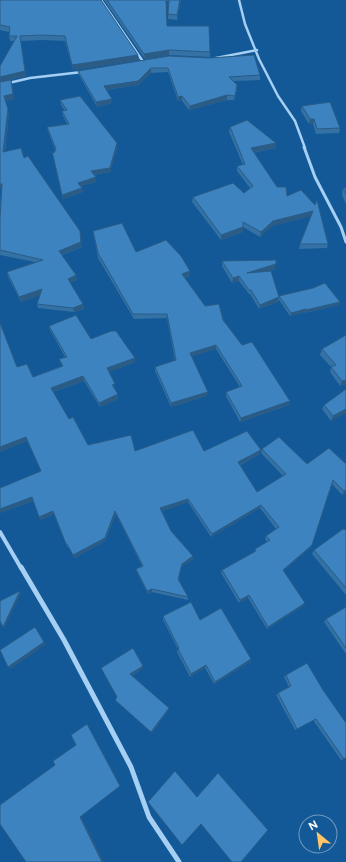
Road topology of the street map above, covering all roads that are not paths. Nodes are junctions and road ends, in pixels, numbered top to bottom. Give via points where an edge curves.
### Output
1 (101, 0) edge
2 (238, 0) edge
3 (257, 50) junction
4 (209, 60) edge
5 (150, 62) edge
6 (140, 63) edge
7 (144, 63) junction
8 (89, 71) edge
9 (0, 85) edge
10 (346, 242) edge
11 (0, 532) edge
12 (179, 862) edge

1 - 7 street
2 - 3 street
3 - 4 street
3 - 10 street via 278,96 295,121 315,177
5 - 7 street
6 - 7 street
8 - 9 street via 30,78
11 - 12 street via 64,640 130,767 149,817

